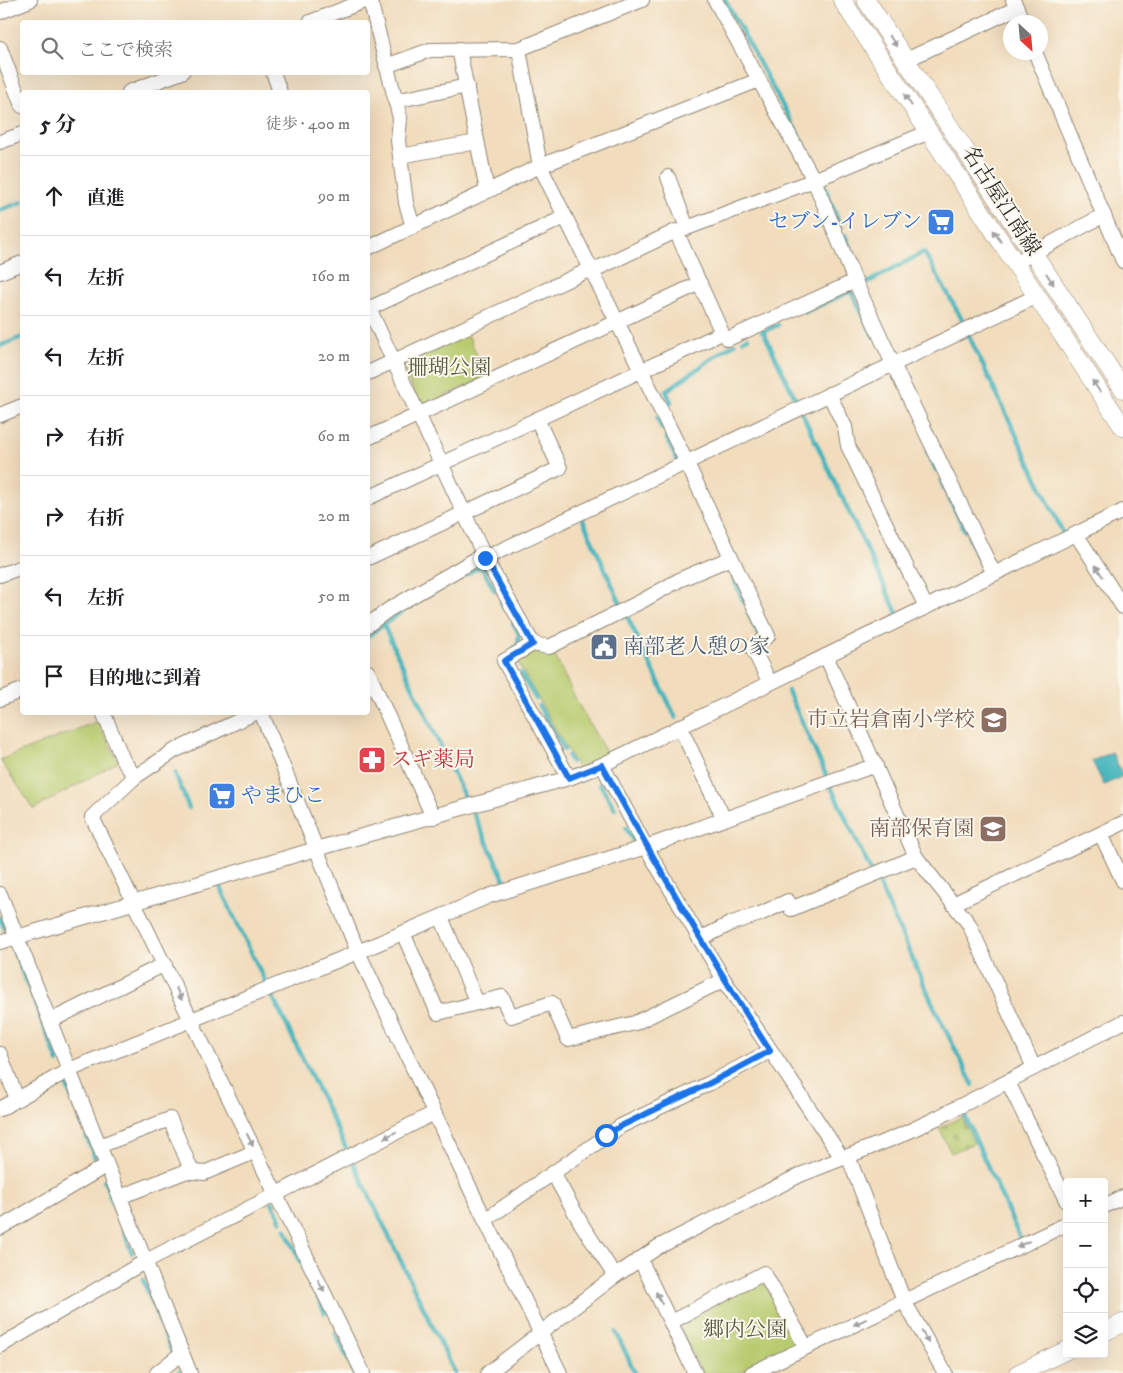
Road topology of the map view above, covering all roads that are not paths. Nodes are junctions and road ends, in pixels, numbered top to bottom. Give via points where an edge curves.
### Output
1 (30, 0) edge
2 (369, 0) edge
3 (642, 0) edge
4 (714, 0) edge
5 (842, 0) edge
6 (866, 0) edge
7 (1015, 4) edge
8 (0, 12) edge
9 (315, 20) edge
10 (0, 48) edge
11 (460, 49) junction
12 (519, 49) junction
13 (906, 60) junction
14 (1038, 60) edge
15 (386, 66) junction
16 (174, 75) edge
17 (274, 75) edge
18 (759, 80) junction
19 (467, 86) junction
20 (134, 90) edge
21 (279, 90) edge
22 (20, 101) edge
23 (395, 101) junction
24 (929, 132) junction
25 (20, 135) edge
26 (0, 142) edge
27 (477, 142) junction
28 (400, 156) junction
29 (540, 166) junction
30 (668, 177) dead end
31 (814, 180) junction
32 (487, 191) junction
33 (1104, 215) junction
34 (565, 217) junction
35 (413, 226) junction
36 (370, 247) edge
37 (1033, 253) junction
38 (1123, 261) edge
39 (1015, 263) junction
40 (20, 264) edge
41 (591, 270) junction
42 (0, 272) edge
43 (855, 281) junction
44 (700, 283) junction
45 (1037, 296) junction
46 (370, 307) edge
47 (370, 312) edge
48 (616, 322) junction
49 (728, 339) dead end
50 (393, 361) junction
51 (893, 364) junction
52 (641, 371) junction
53 (370, 372) edge
54 (1123, 389) edge
55 (829, 394) junction
56 (20, 407) edge
57 (418, 414) junction
58 (0, 415) edge
59 (537, 419) junction
60 (1123, 427) edge
61 (370, 437) edge
62 (686, 463) junction
63 (441, 464) junction
64 (370, 497) edge
65 (1123, 511) edge
66 (464, 513) junction
67 (1076, 534) junction
68 (370, 557) edge
69 (484, 557) junction
70 (731, 558) junction
71 (20, 568) edge
72 (994, 574) junction
73 (0, 576) edge
74 (926, 607) junction
75 (1123, 607) edge
76 (370, 624) edge
77 (533, 644) junction
78 (826, 656) junction
79 (370, 676) edge
80 (770, 683) junction
81 (20, 691) edge
82 (0, 699) edge
83 (104, 715) edge
84 (251, 715) edge
85 (262, 715) edge
86 (680, 727) junction
87 (602, 765) junction
88 (876, 765) junction
89 (135, 777) junction
90 (569, 778) junction
91 (433, 817) junction
92 (724, 819) junction
93 (1123, 823) edge
94 (1101, 834) junction
95 (646, 847) junction
96 (316, 849) junction
97 (916, 857) junction
98 (1123, 881) edge
99 (0, 894) edge
100 (135, 902) junction
101 (953, 904) junction
102 (440, 917) junction
103 (403, 933) junction
104 (17, 937) junction
105 (700, 939) junction
106 (0, 942) edge
107 (358, 952) junction
108 (165, 964) junction
109 (724, 980) junction
110 (478, 1003) junction
111 (192, 1019) junction
112 (50, 1021) junction
113 (1123, 1022) edge
114 (770, 1051) junction
115 (0, 1054) edge
116 (1034, 1068) junction
117 (69, 1070) junction
118 (1008, 1082) junction
119 (17, 1099) junction
120 (0, 1109) edge
121 (434, 1113) junction
122 (100, 1146) junction
123 (247, 1156) dead end
124 (845, 1157) junction
125 (107, 1165) junction
126 (192, 1172) junction
127 (553, 1173) junction
128 (276, 1193) junction
129 (1063, 1194) edge
130 (120, 1197) junction
131 (1123, 1197) edge
132 (1108, 1204) edge
133 (485, 1220) junction
134 (1063, 1226) edge
135 (0, 1228) edge
136 (640, 1259) junction
137 (146, 1261) junction
138 (615, 1276) junction
139 (904, 1301) junction
140 (670, 1322) junction
141 (1123, 1322) edge
142 (1108, 1330) edge
143 (540, 1332) junction
144 (0, 1346) edge
145 (806, 1347) junction
146 (1063, 1352) edge
147 (182, 1353) junction
148 (157, 1373) edge
149 (190, 1373) edge
150 (363, 1373) edge
151 (488, 1373) edge
152 (560, 1373) edge
153 (695, 1373) edge
154 (752, 1373) edge
155 (945, 1373) edge
156 (1019, 1373) edge

1 - 8 street
2 - 9 street
2 - 15 street
3 - 12 street
4 - 18 street
24 -> 5 main road, 名古屋江南線
6 -> 13 main road, 名古屋江南線
7 - 13 street
10 - 22 street
11 - 12 street
11 - 15 street via 430,50
11 - 19 street
12 - 29 street
13 - 37 main road, 名古屋江南線
14 - 33 street
15 - 23 street
16 - 20 street
17 - 21 street
18 - 29 street
18 - 31 street
19 - 23 street
19 - 27 street
23 - 28 street via 400,118
24 - 31 street
39 -> 24 main road, 名古屋江南線
25 - 26 street
27 - 28 street
27 - 32 street
28 - 35 street via 406,203
29 - 32 street
29 - 34 street
30 - 31 street via 687,228
31 - 43 street
32 - 35 street
33 - 37 street
33 - 38 street
34 - 41 street
34 - 46 street
35 - 36 street
37 - 39 street
37 -> 54 main road, 名古屋江南線
39 - 45 main road, 名古屋江南線
40 - 42 street
41 - 44 street via 676,232
41 - 48 street
41 - 50 street
43 - 49 street
43 - 51 street
44 - 48 street
44 - 52 street via 722,333
45 - 51 street
60 -> 45 main road, 名古屋江南線
47 - 50 street
48 - 52 street
48 - 57 street
50 - 53 street
50 - 57 street
51 - 55 street
51 - 72 street
52 - 59 street
52 - 62 street
55 - 62 street
55 - 74 street via 845,427 848,446
56 - 58 street
57 - 61 street
57 - 63 street
59 - 63 street
59 - 66 street via 560,468
62 - 69 street
62 - 70 street
63 - 64 street
63 - 66 street
65 - 67 street
66 - 68 street
66 - 69 street
67 - 72 street
75 -> 67 street
69 - 76 street via 388,610
69 - 77 street
70 - 77 street via 681,579 642,602 548,647
70 - 80 street via 768,636 752,646
71 - 73 street
72 - 74 street
74 - 78 street
77 - 90 street via 504,661
78 - 80 street
78 - 88 street
79 - 91 street
80 - 86 street
81 - 82 street
83 - 89 street via 123,760
84 - 89 street via 174,751
85 - 96 street
86 - 87 street
86 - 92 street
87 - 90 street
87 - 95 street
88 - 92 street
88 - 97 street
89 - 100 street via 92,817
90 - 91 street
91 - 96 street
92 - 95 street
93 - 94 street
94 - 98 street
94 - 101 street
95 - 102 street via 489,896
95 - 105 street
96 - 100 street
96 - 107 street
97 - 101 street
97 - 105 street via 791,909 788,901
99 - 104 street
100 - 104 street
100 - 108 street
101 - 116 street via 969,924
102 - 103 street
102 - 110 street
103 - 107 street
103 - 110 street via 438,1013
104 - 106 street
104 - 112 street
105 - 109 street
107 - 111 street
107 - 121 street
108 -> 111 street
108 - 112 street
109 - 110 street via 635,1023 568,1039 552,1003 511,1016 502,997
109 - 114 street
111 - 117 street
111 -> 128 street
112 - 117 street
113 - 116 street
114 - 124 street
114 - 127 street via 621,1126
115 - 119 street
116 - 118 street
117 - 119 street
117 - 122 street
118 - 124 street via 929,1122
118 - 129 street
119 - 120 street
121 -> 128 street
121 - 133 street
122 - 125 street
122 - 126 street via 170,1119
123 - 126 street via 204,1173
124 - 136 street via 792,1179
124 - 139 street
125 - 130 street
125 - 135 street
126 - 130 street via 187,1171
127 - 133 street
127 - 138 street
128 - 137 street
128 -> 150 street
130 - 137 street
131 - 132 street
133 - 143 street
134 -> 139 street
136 - 138 street
140 -> 136 street
137 - 144 street
137 - 147 street
138 - 143 street
139 -> 145 street
139 -> 155 street
140 - 145 street via 764,1273
140 - 153 street
141 - 142 main road
143 - 151 street
143 - 152 street
145 - 154 street
146 - 156 main road
147 - 148 street
147 - 149 street

